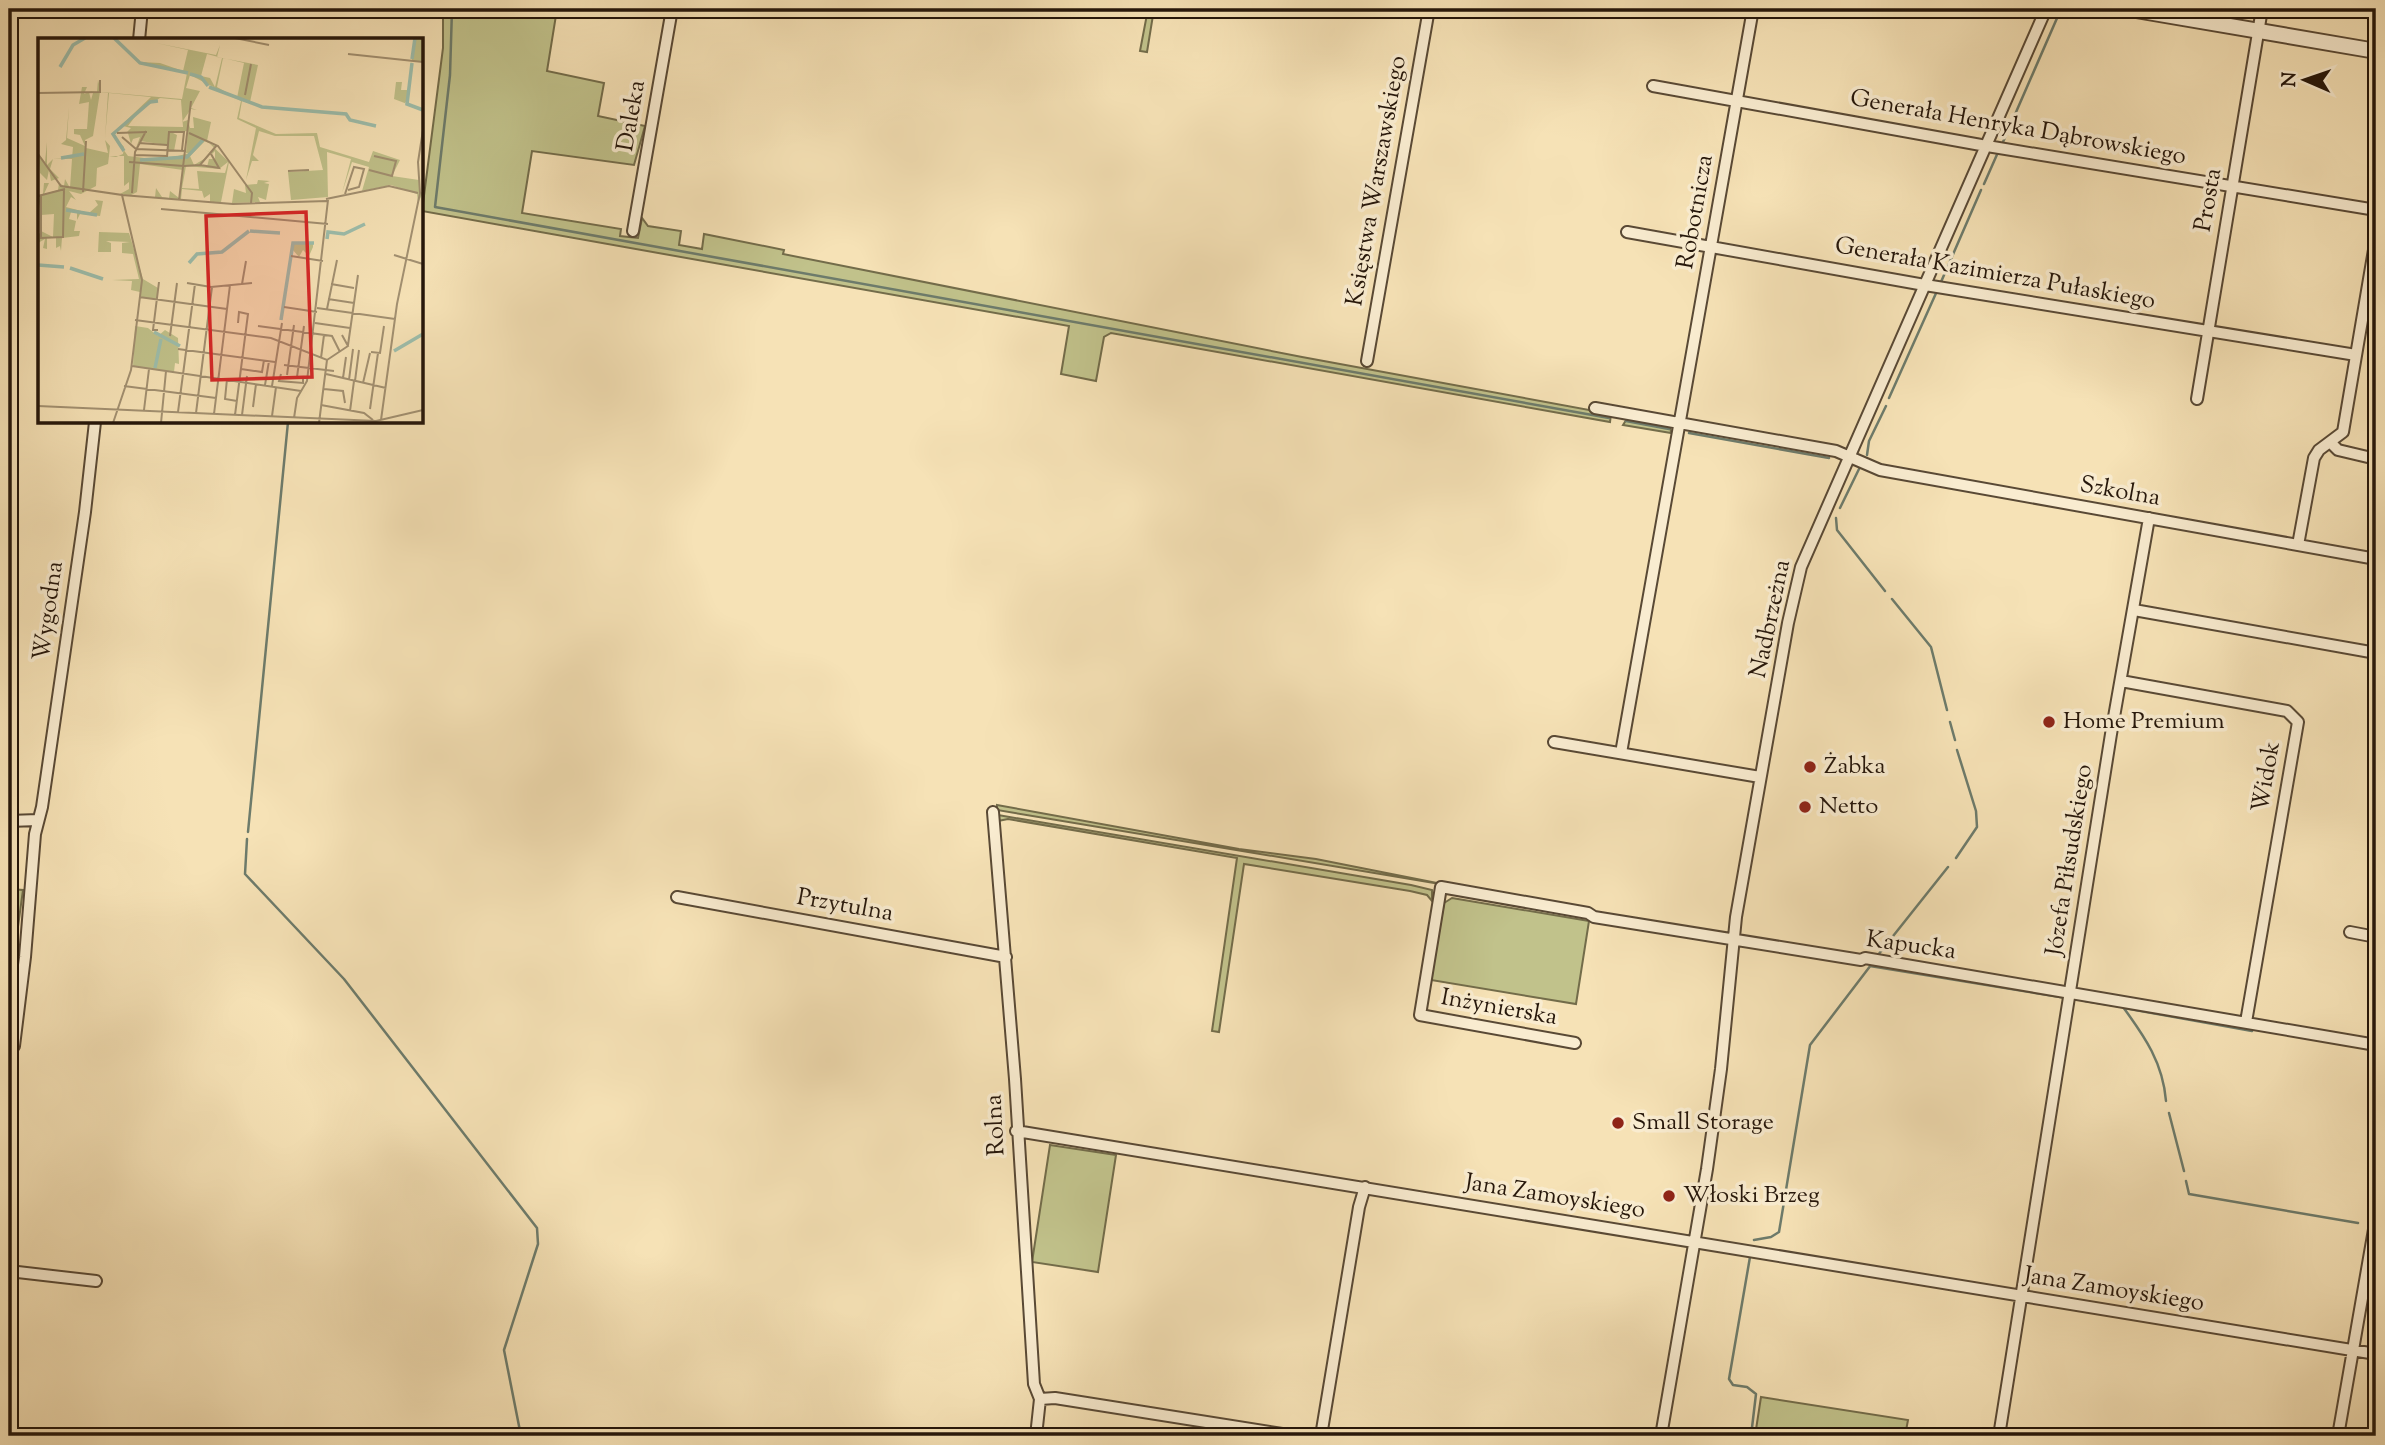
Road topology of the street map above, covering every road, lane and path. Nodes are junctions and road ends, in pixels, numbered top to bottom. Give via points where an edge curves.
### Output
1 (142, 9) edge
2 (672, 9) edge
3 (1429, 9) edge
4 (1753, 9) edge
5 (2046, 9) edge
6 (2130, 9) edge
7 (2262, 9) edge
8 (2258, 31) junction
9 (139, 38) edge
10 (2376, 51) edge
11 (1653, 86) dead end
12 (1737, 100) junction
13 (1986, 146) junction
14 (2232, 186) junction
15 (2376, 210) edge
16 (633, 231) dead end
17 (1627, 232) dead end
18 (2376, 237) edge
19 (1711, 246) junction
20 (1926, 284) junction
21 (2208, 332) junction
22 (2356, 355) junction
23 (1367, 361) dead end
24 (2197, 399) dead end
25 (1595, 408) dead end
26 (1679, 422) junction
27 (95, 424) edge
28 (2330, 442) junction
29 (1851, 457) junction
30 (2376, 459) edge
31 (2149, 518) junction
32 (2298, 545) junction
33 (2376, 559) edge
34 (2134, 610) junction
35 (2376, 653) edge
36 (2121, 681) junction
37 (1554, 742) dead end
38 (1621, 753) junction
39 (1760, 778) junction
40 (993, 812) dead end
41 (38, 820) junction
42 (9, 821) edge
43 (1441, 887) joint
44 (677, 897) dead end
45 (2350, 932) dead end
46 (2376, 937) edge
47 (1733, 941) junction
48 (1006, 957) junction
49 (2071, 993) junction
50 (2246, 1022) junction
51 (1575, 1043) dead end
52 (2376, 1045) edge
53 (9, 1054) edge
54 (1016, 1131) junction
55 (1365, 1187) junction
56 (2376, 1220) edge
57 (1696, 1241) junction
58 (9, 1271) edge
59 (96, 1281) dead end
60 (2022, 1297) junction
61 (2352, 1350) junction
62 (2376, 1354) edge
63 (1040, 1399) junction
64 (1036, 1436) edge
65 (1295, 1436) edge
66 (1321, 1436) edge
67 (1661, 1436) edge
68 (1999, 1436) edge
69 (2338, 1436) edge

1 - 9 street
2 - 16 street, Daleka
3 - 23 street, Księstwa Warszawskiego
4 - 12 street, Robotnicza
5 - 13 street, Nadbrzeżna
6 - 8 street
7 - 8 street, Prosta
8 - 10 street
8 - 14 street, Prosta
11 - 12 street, Generała Henryka Dąbrowskiego
12 - 13 street, Generała Henryka Dąbrowskiego
12 - 19 street, Robotnicza
13 - 14 street, Generała Henryka Dąbrowskiego
13 - 20 street, Nadbrzeżna
14 - 15 street, Generała Henryka Dąbrowskiego
14 - 21 street, Prosta
17 - 19 street, Generała Kazimierza Pułaskiego
18 - 22 street
19 - 20 street, Generała Kazimierza Pułaskiego
19 - 26 street, Robotnicza
20 - 21 street, Generała Kazimierza Pułaskiego
20 - 29 street, Nadbrzeżna
21 - 22 street, Generała Kazimierza Pułaskiego
21 - 24 street, Prosta
22 - 28 street via 2343,432
25 - 26 street, Szkolna
26 - 29 street, Szkolna
26 - 38 street, Robotnicza
27 - 41 street, Wygodna
28 - 30 street via 2338,450
28 - 32 street via 2314,458
29 - 31 street, Szkolna via 1880,470
29 - 39 street, Nadbrzeżna via 1801,567
31 - 32 street, Szkolna
31 - 34 street, Józefa Piłsudskiego
32 - 33 street, Szkolna
34 - 35 street
34 - 36 street, Józefa Piłsudskiego
36 - 49 street, Józefa Piłsudskiego
36 - 50 street, Widok via 2287,711 2298,722
37 - 38 street
38 - 39 street
39 - 47 street, Nadbrzeżna
40 - 48 street, Rolna
41 - 42 street
41 - 53 street, Wygodna via 26,957
43 - 47 street, Kapucka
43 - 51 street, Inżynierska via 1420,1015
44 - 48 street, Przytulna
45 - 46 street
47 - 49 street, Kapucka
47 - 57 street, Nadbrzeżna via 1721,1069
48 - 54 street, Rolna
49 - 50 street, Kapucka
49 - 60 street, Józefa Piłsudskiego
50 - 52 street, Kapucka
54 - 55 street, Jana Zamoyskiego
54 - 63 street, Rolna via 1034,1384
55 - 57 street, Jana Zamoyskiego
55 - 66 street
56 - 61 street
57 - 60 street, Jana Zamoyskiego
57 - 67 street, Nadbrzeżna
58 - 59 street
60 - 61 street, Jana Zamoyskiego
60 - 68 street, Józefa Piłsudskiego
61 - 62 street, Jana Zamoyskiego
61 - 69 street
63 - 64 street, Rolna
63 - 65 street

